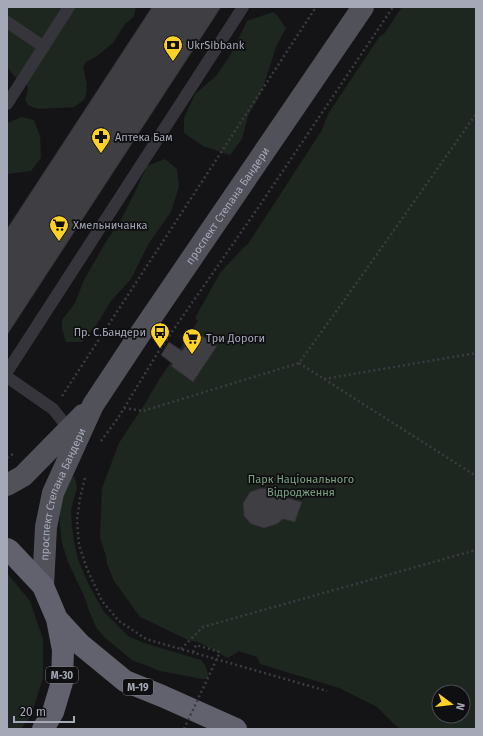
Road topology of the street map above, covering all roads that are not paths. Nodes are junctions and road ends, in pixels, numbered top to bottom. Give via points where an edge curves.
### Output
1 (69, 7) edge
2 (243, 7) edge
3 (360, 8) edge
4 (7, 22) edge
5 (44, 46) junction
6 (7, 104) edge
7 (7, 372) edge
8 (7, 378) edge
9 (93, 405) junction
10 (69, 429) junction
11 (7, 485) edge
12 (7, 549) edge
13 (42, 586) junction
14 (57, 619) junction
15 (44, 729) edge
16 (236, 729) edge

1 - 5 lane
2 - 7 lane
3 - 9 main road, проспект Степана Бандери
4 - 5 lane
5 - 6 lane
8 - 10 lane via 52,409
9 - 10 main road, проспект Степана Бандери
9 - 13 main road, проспект Степана Бандери via 53,493 46,527
10 - 11 main road, проспект Степана Бандери via 23,476
12 - 13 highway, М-19
13 - 14 highway, М-19
14 - 15 highway, М-30 via 63,650 62,682 53,712
14 - 16 highway, М-19 via 80,644 125,681

